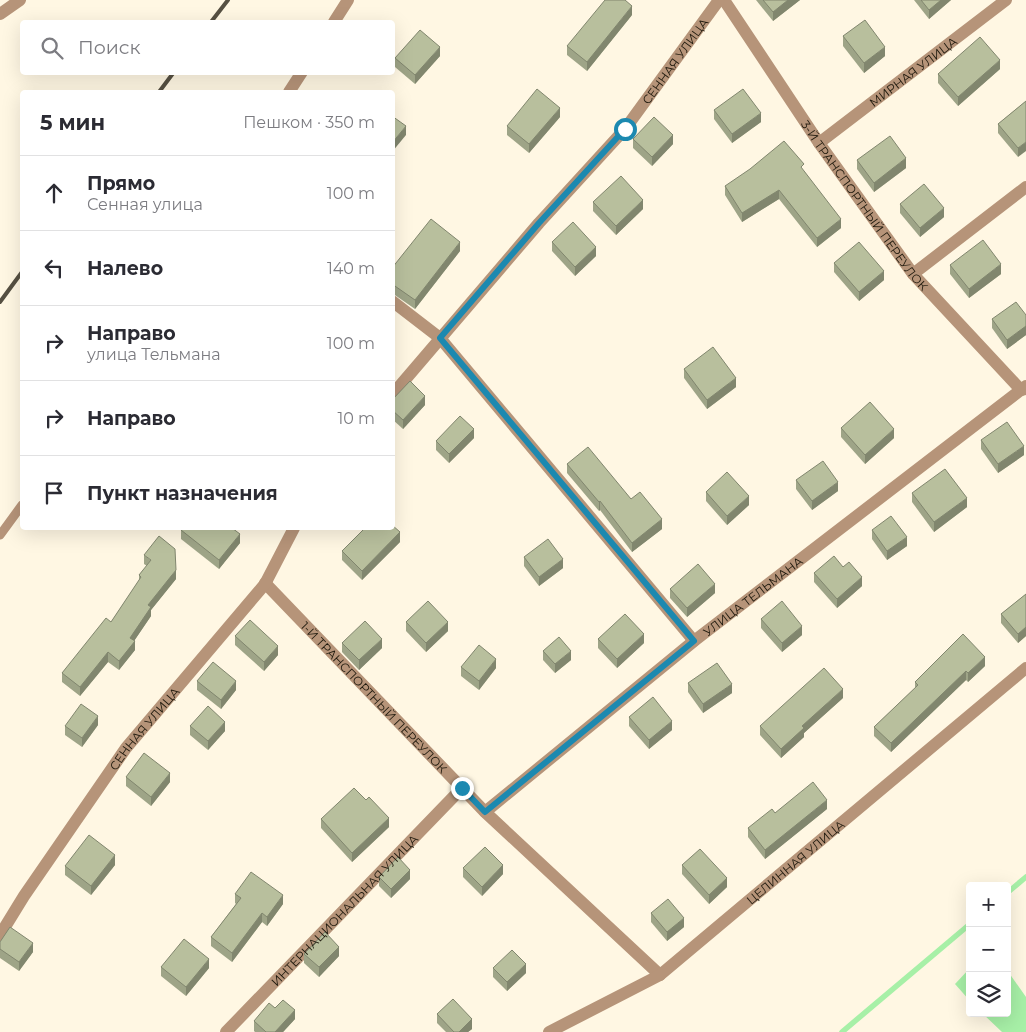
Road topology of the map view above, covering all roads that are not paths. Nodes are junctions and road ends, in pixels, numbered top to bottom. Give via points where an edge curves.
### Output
1 (20, 0) edge
2 (348, 0) edge
3 (719, 0) edge
4 (724, 0) edge
5 (1006, 0) edge
6 (0, 14) edge
7 (335, 20) edge
8 (300, 75) edge
9 (290, 90) edge
10 (819, 144) junction
11 (1026, 187) edge
12 (913, 274) junction
13 (395, 304) edge
14 (440, 338) junction
15 (1024, 388) edge
16 (395, 391) edge
17 (20, 508) edge
18 (293, 530) edge
19 (0, 535) edge
20 (265, 584) junction
21 (694, 641) junction
22 (1026, 668) edge
23 (462, 788) junction
24 (485, 812) junction
25 (0, 935) edge
26 (660, 975) junction
27 (226, 1032) edge
28 (549, 1032) edge

1 - 6 street
2 - 7 street
3 - 14 street, СЕННАЯ УЛИЦА via 625,129
4 - 10 street, 3-Й ТРАНСПОРТНЫЙ ПЕРЕУЛОК
5 - 10 street, МИРНАЯ УЛИЦА
8 - 9 street
10 - 12 street, 3-Й ТРАНСПОРТНЫЙ ПЕРЕУЛОК
11 - 12 street
12 - 15 street, 3-Й ТРАНСПОРТНЫЙ ПЕРЕУЛОК
13 - 14 street
14 - 16 street, СЕННАЯ УЛИЦА
14 - 21 street
15 - 21 street, УЛИЦА ТЕЛЬМАНА
17 - 19 lane
18 - 20 street, СЕННАЯ УЛИЦА
20 - 23 street, 1-Й ТРАНСПОРТНЫЙ ПЕРЕУЛОК
20 - 25 street, СЕННАЯ УЛИЦА via 126,748
21 - 24 street, УЛИЦА ТЕЛЬМАНА
22 - 26 street, ЦЕЛИННАЯ УЛИЦА
23 - 24 street, 1-Й ТРАНСПОРТНЫЙ ПЕРЕУЛОК
23 - 27 street, ИНТЕРНАЦИОНАЛЬНАЯ УЛИЦА
24 - 26 street, 1-Й ТРАНСПОРТНЫЙ ПЕРЕУЛОК
26 - 28 street, ЦЕЛИННАЯ УЛИЦА

